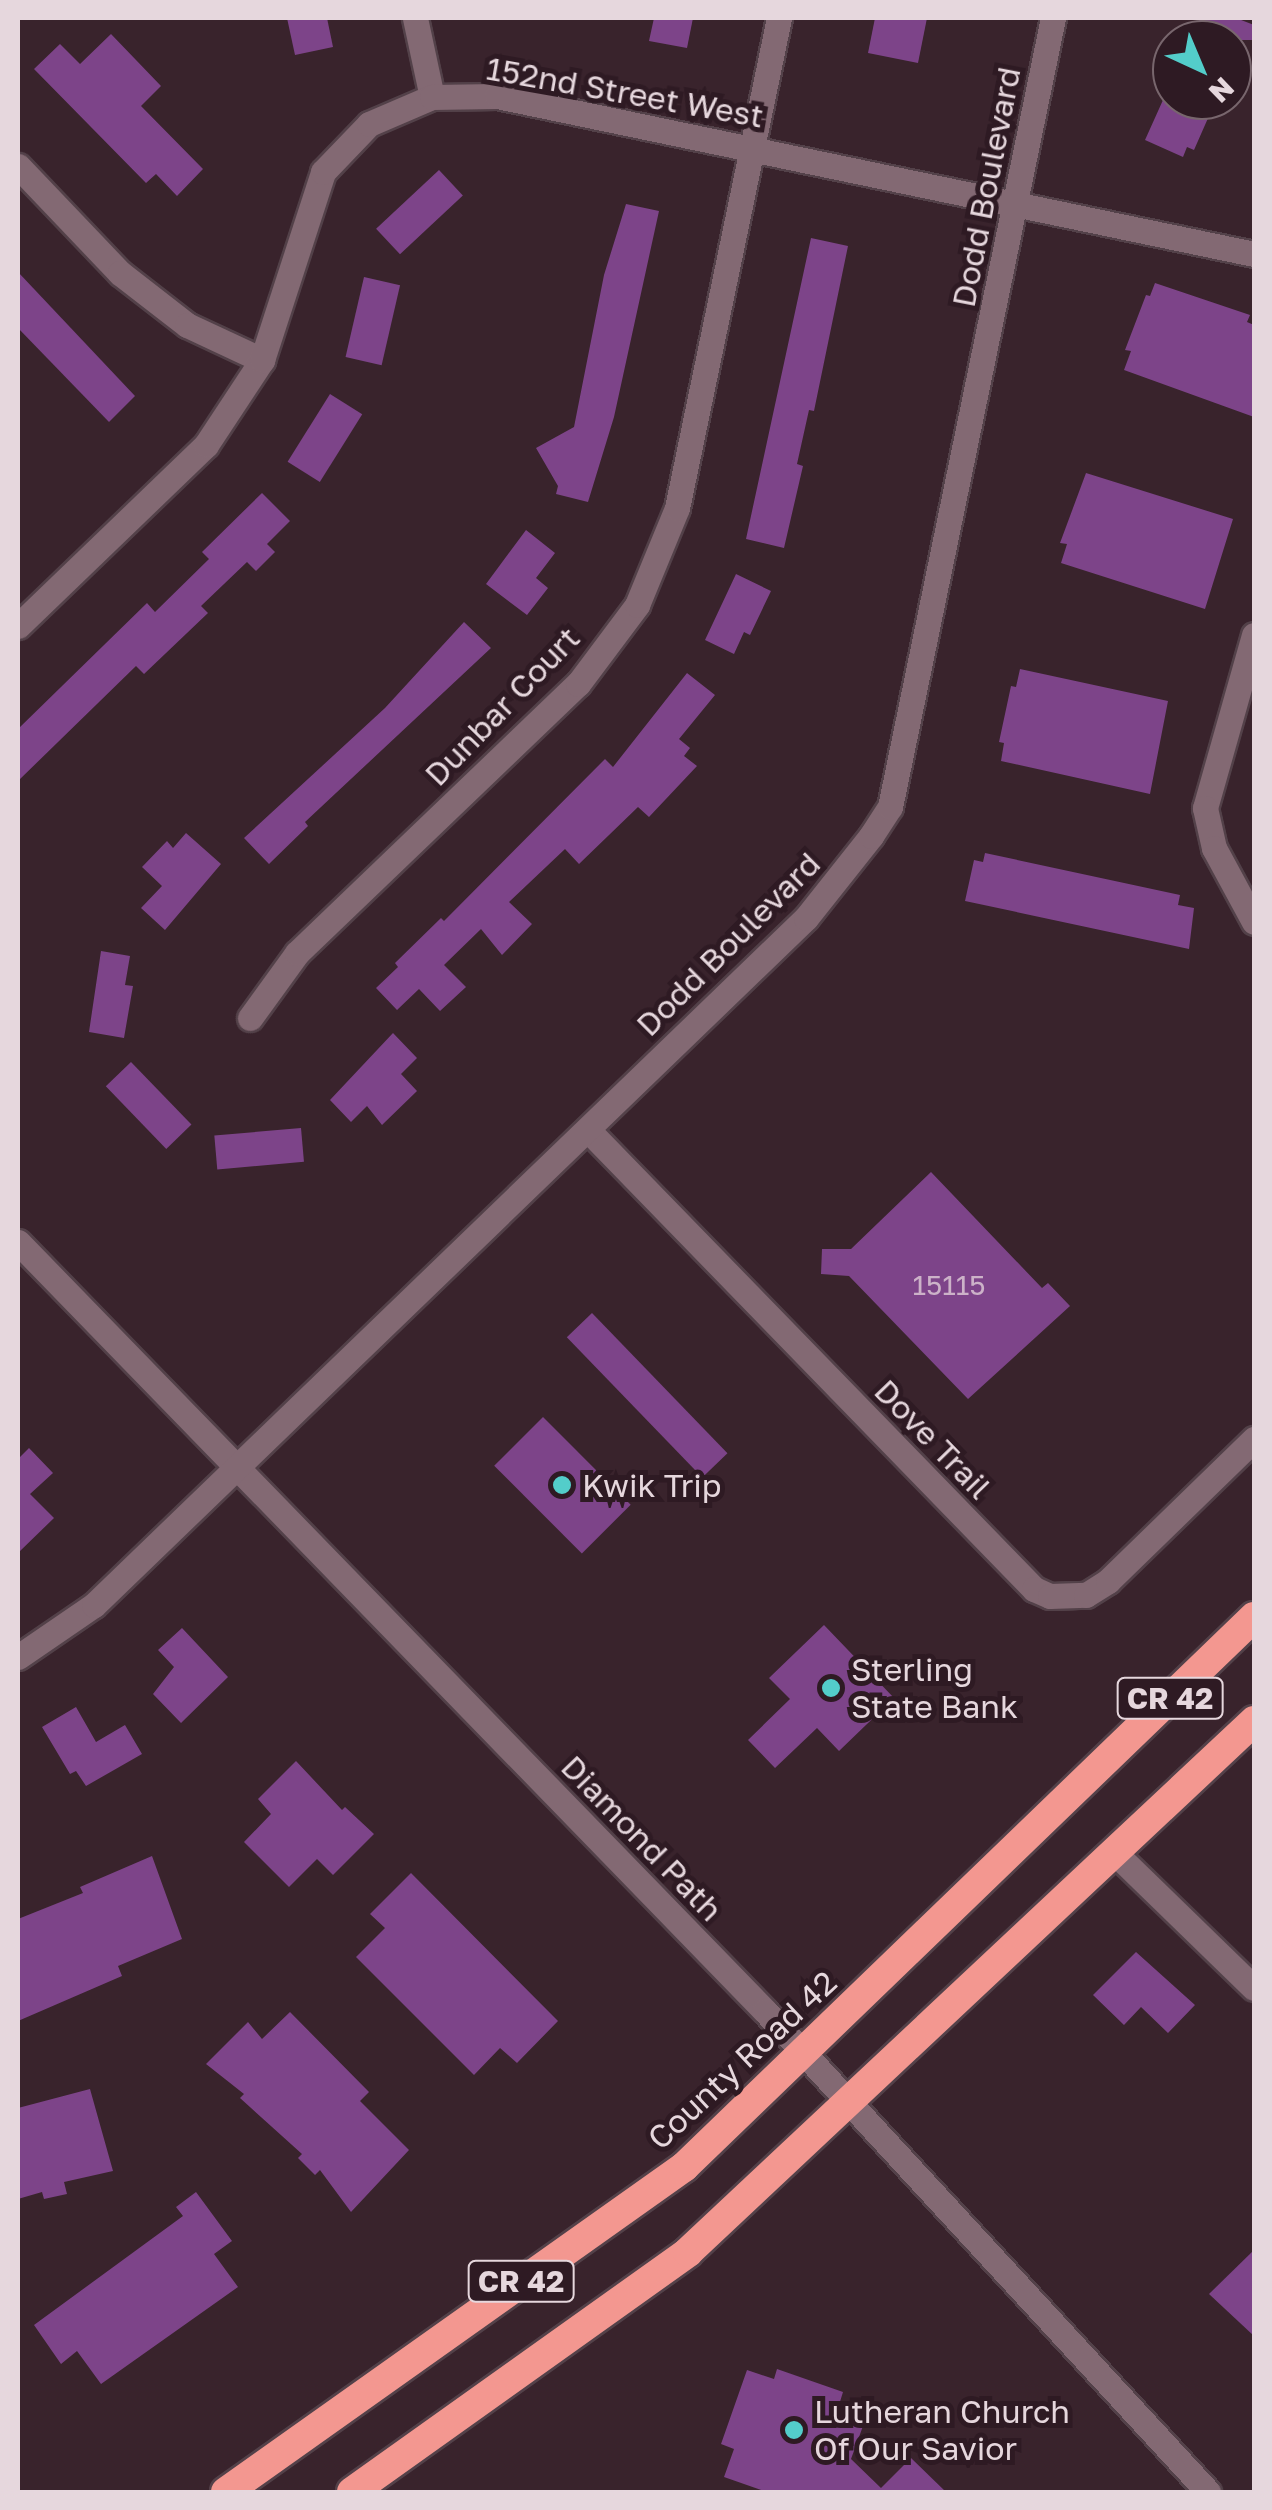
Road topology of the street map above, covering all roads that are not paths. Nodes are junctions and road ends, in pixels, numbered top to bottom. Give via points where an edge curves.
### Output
1 (416, 18) edge
2 (780, 18) edge
3 (1053, 18) edge
4 (432, 97) junction
5 (754, 149) junction
6 (18, 166) edge
7 (1017, 204) junction
8 (1254, 254) edge
9 (262, 360) junction
10 (18, 626) edge
11 (1254, 635) edge
12 (1254, 922) edge
13 (250, 1018) dead end
14 (588, 1130) junction
15 (18, 1242) edge
16 (1254, 1439) edge
17 (236, 1468) junction
18 (1254, 1616) edge
19 (18, 1657) edge
20 (1254, 1721) edge
21 (1116, 1854) junction
22 (1254, 1988) edge
23 (803, 2052) junction
24 (848, 2101) junction
25 (226, 2492) edge
26 (352, 2492) edge
27 (1208, 2492) edge

1 - 4 street
2 - 5 street, Dunbar Court
3 - 7 street, Dodd Boulevard
4 - 5 street, 152nd Street West via 497,96
4 - 9 street, 152nd Street West via 369,124 323,172
5 - 7 street, 152nd Street West
5 - 13 street, Dunbar Court via 677,508 637,605 578,684 297,953
6 - 9 street via 120,273 187,325
7 - 8 street, 152nd Street West
7 - 14 street, Dodd Boulevard via 890,806 806,918
9 - 10 street, 152nd Street West via 206,446
11 - 12 street via 1205,808 1214,848
14 - 16 street, Dove Trail via 1034,1589 1050,1596 1086,1595 1108,1581
14 - 17 street, Dodd Boulevard
15 - 17 street, Diamond Path
17 - 19 street, Dodd Boulevard via 94,1605
17 - 23 street, Diamond Path
18 - 23 highway, County Road 42 / CR 42
20 - 21 highway, CR 42
21 - 22 street
21 - 24 highway, CR 42
23 - 24 street, Diamond Path
23 - 25 highway, County Road 42 / CR 42 via 684,2166
24 - 26 highway, CR 42 via 688,2252
24 - 27 street, Diamond Path

